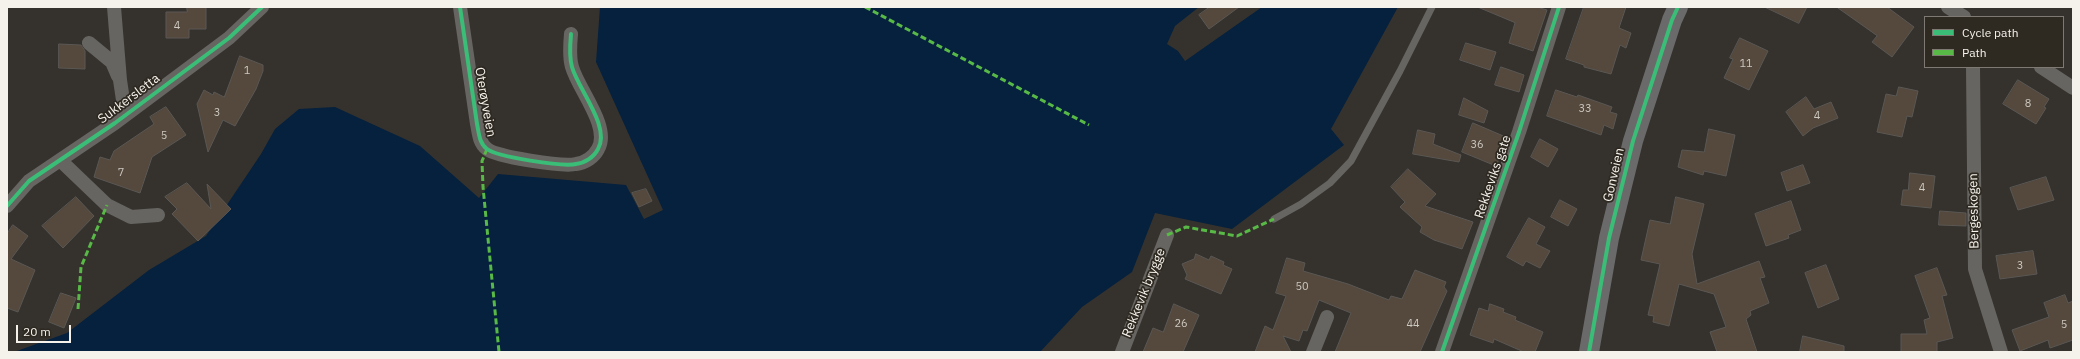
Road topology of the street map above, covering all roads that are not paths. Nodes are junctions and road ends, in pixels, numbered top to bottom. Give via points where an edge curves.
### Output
1 (114, 7) edge
2 (262, 7) edge
3 (460, 7) edge
4 (1432, 7) edge
5 (1559, 7) edge
6 (1678, 7) edge
7 (1948, 7) edge
8 (1962, 16) edge
9 (571, 34) dead end
10 (89, 42) dead end
11 (1973, 68) edge
12 (2043, 68) edge
13 (120, 80) junction
14 (2073, 88) edge
15 (131, 109) junction
16 (60, 160) junction
17 (7, 206) edge
18 (158, 215) dead end
19 (1274, 219) dead end
20 (1167, 234) dead end
21 (1327, 317) dead end
22 (1122, 352) edge
23 (1313, 352) edge
24 (1442, 352) edge
25 (1589, 352) edge
26 (2001, 352) edge

1 - 13 street
2 - 15 street, Sukkersletta via 229,38
3 - 9 street, Oterøyveien via 481,142 498,155 576,165 588,160 598,150 602,141 599,124 572,68
4 - 19 lane via 1351,161 1330,183
5 - 24 street, Rekkeviks gate via 1519,132
6 - 25 street, Gonveien via 1633,141 1609,238
7 - 8 street
10 - 13 street via 112,62
11 - 26 street, Bergeskogen via 1975,269
12 - 14 street
13 - 15 street via 123,100
15 - 16 street, Sukkersletta
16 - 17 street, Sukkersletta via 29,181
16 - 18 street via 107,205 130,217
20 - 22 street, Rekkevik brygge
21 - 23 street

